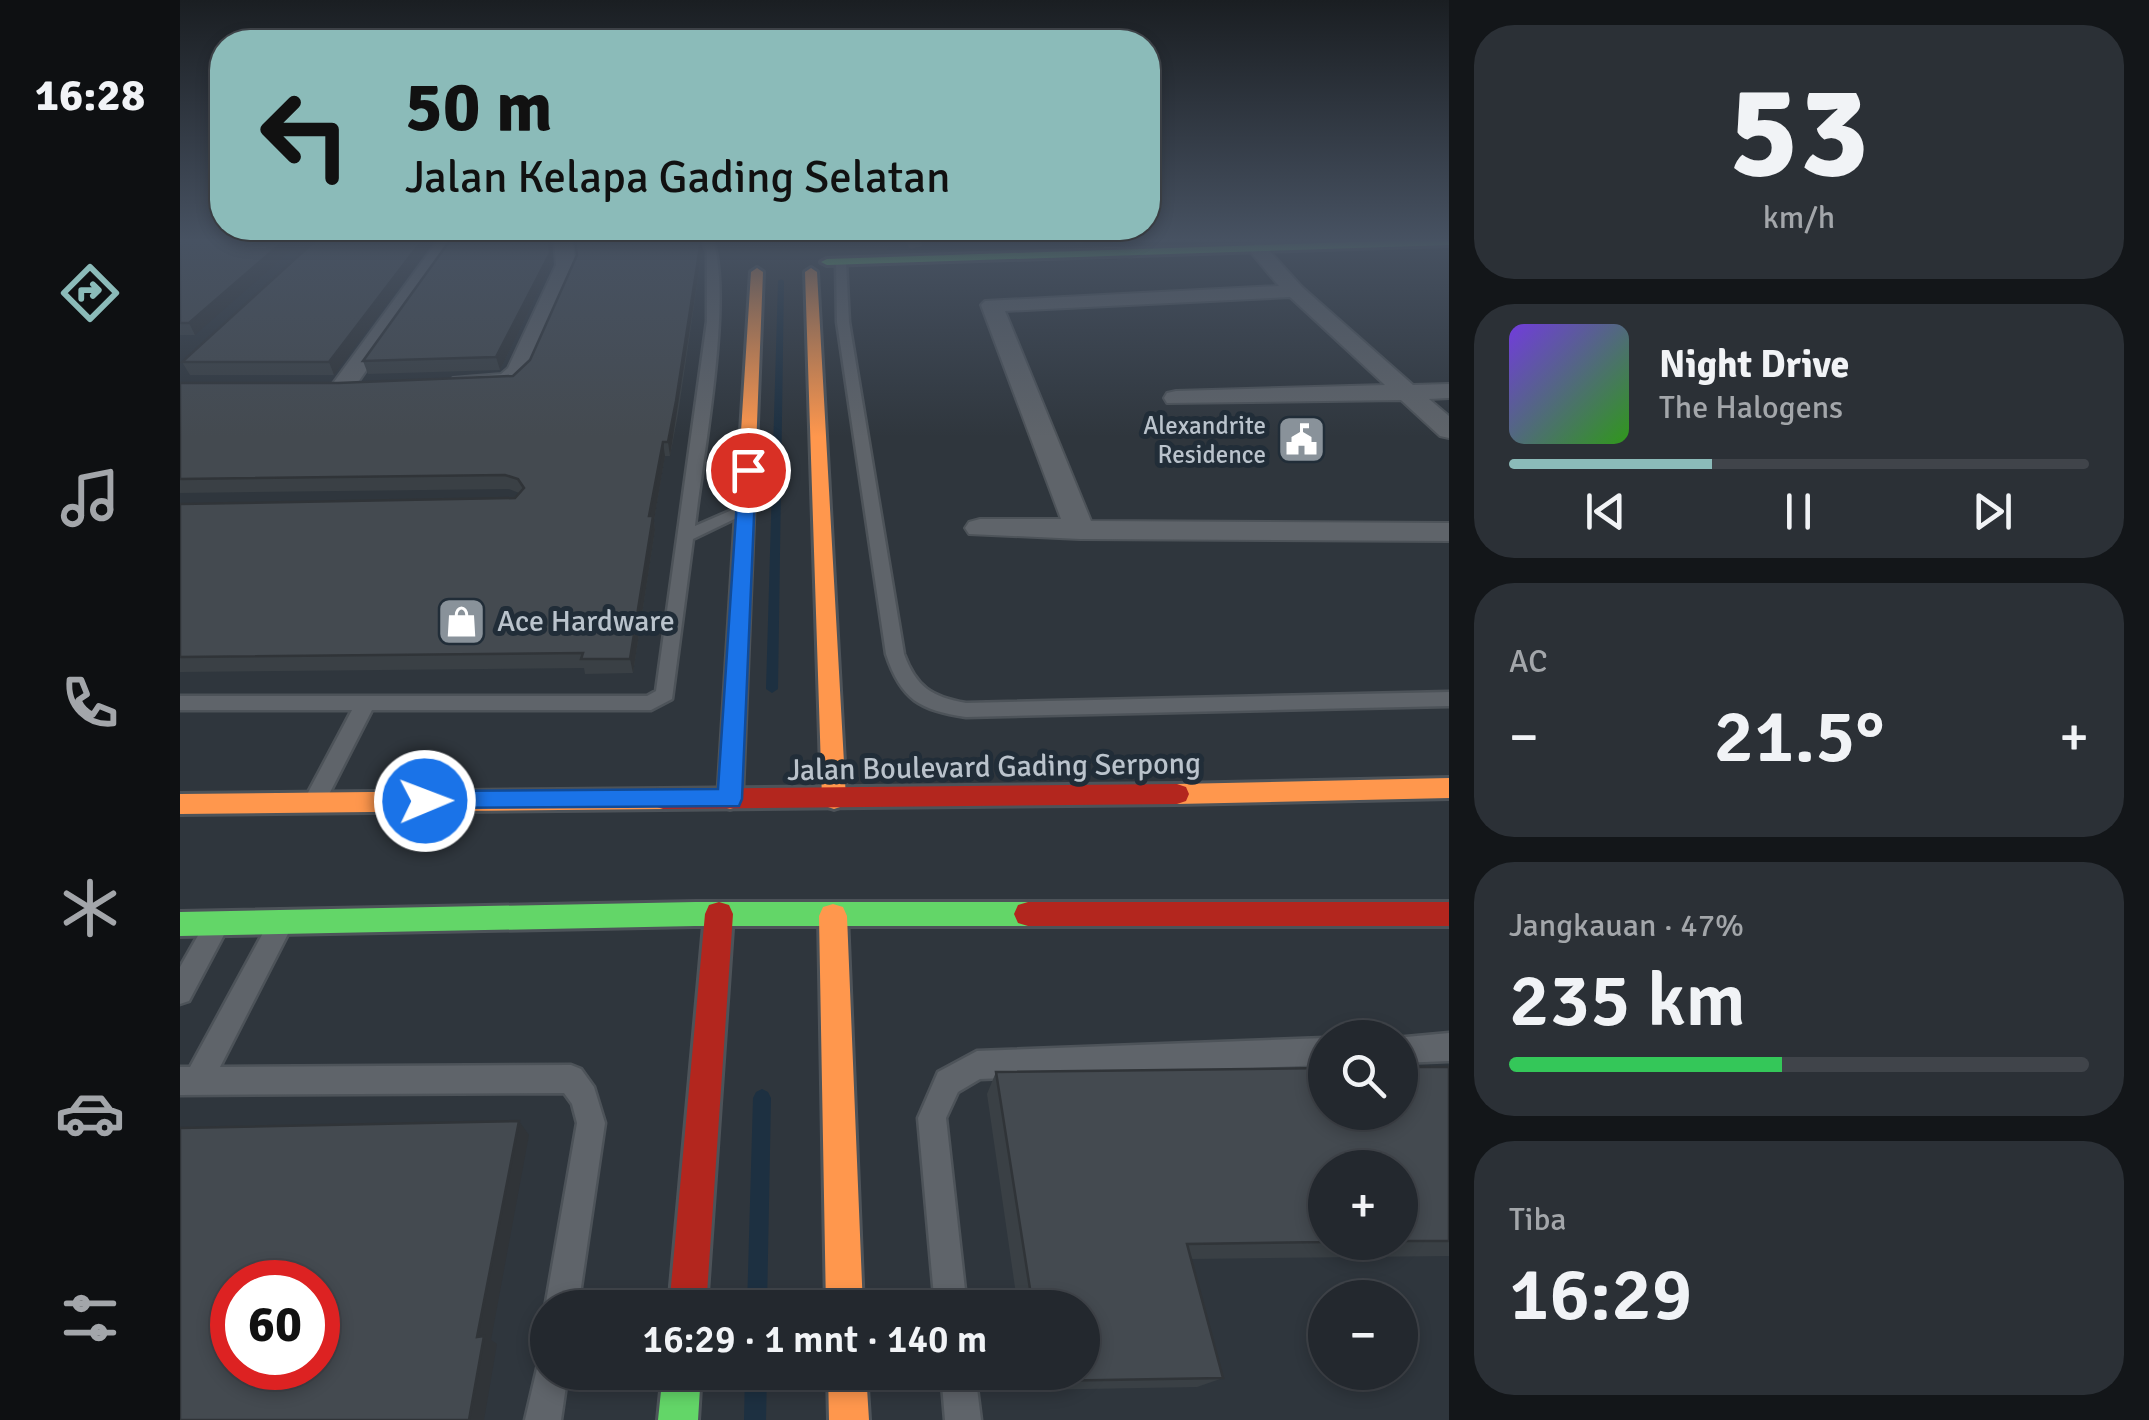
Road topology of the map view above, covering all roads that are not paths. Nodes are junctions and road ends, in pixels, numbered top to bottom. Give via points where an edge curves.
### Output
1 (397, 305) edge
2 (548, 305) edge
3 (713, 305) edge
4 (755, 305) edge
5 (815, 305) edge
6 (838, 305) edge
7 (992, 305) edge
8 (1310, 305) edge
9 (813, 322) junction
10 (844, 322) junction
11 (436, 384) edge
12 (380, 385) edge
13 (1449, 391) edge
14 (1404, 392) junction
15 (1176, 398) dead end
16 (1449, 430) edge
17 (746, 509) junction
18 (980, 528) dead end
19 (1079, 528) junction
20 (1449, 532) edge
21 (683, 537) junction
22 (1449, 699) edge
23 (366, 703) junction
24 (180, 704) edge
25 (1449, 788) edge
26 (730, 799) junction
27 (834, 799) junction
28 (314, 802) junction
29 (180, 804) edge
30 (719, 914) junction
31 (1449, 914) edge
32 (833, 916) junction
33 (282, 922) junction
34 (180, 924) edge
35 (218, 924) junction
36 (180, 992) edge
37 (1449, 1047) edge
38 (1418, 1048) edge
39 (1308, 1053) edge
40 (189, 1081) edge
41 (564, 1290) edge
42 (688, 1290) edge
43 (845, 1290) edge
44 (950, 1290) edge
45 (548, 1390) edge
46 (680, 1390) edge
47 (848, 1390) edge
48 (960, 1390) edge
49 (543, 1420) edge
50 (678, 1420) edge
51 (849, 1420) edge
52 (963, 1420) edge

1 - 12 street via 335,386
2 - 11 street via 518,372 506,381
3 - 21 lane
4 - 17 street
5 - 9 street
6 - 10 lane
7 - 19 street
8 - 14 street
9 - 10 lane
9 - 27 street
10 - 22 lane via 894,654 902,678 934,706
13 - 14 street
14 - 15 street
14 - 16 street
17 - 21 lane
17 - 26 street
18 - 19 street
19 - 20 street
21 - 23 lane via 660,699
23 - 24 lane
23 - 28 lane
25 - 27 street, Jalan Boulevard Gading Serpong
26 - 27 street, Jalan Boulevard Gading Serpong
26 - 28 street, Jalan Boulevard Gading Serpong
28 - 29 street, Jalan Boulevard Gading Serpong
30 - 32 street
30 - 33 street
30 - 42 street
31 - 32 street
32 - 43 street
33 - 35 street
33 - 40 lane
34 - 35 street
35 - 36 lane
37 - 38 lane
39 - 44 lane via 977,1064 948,1082 932,1118
40 - 41 lane via 571,1078 592,1123
45 - 49 lane
46 - 50 street
47 - 51 street
48 - 52 lane

